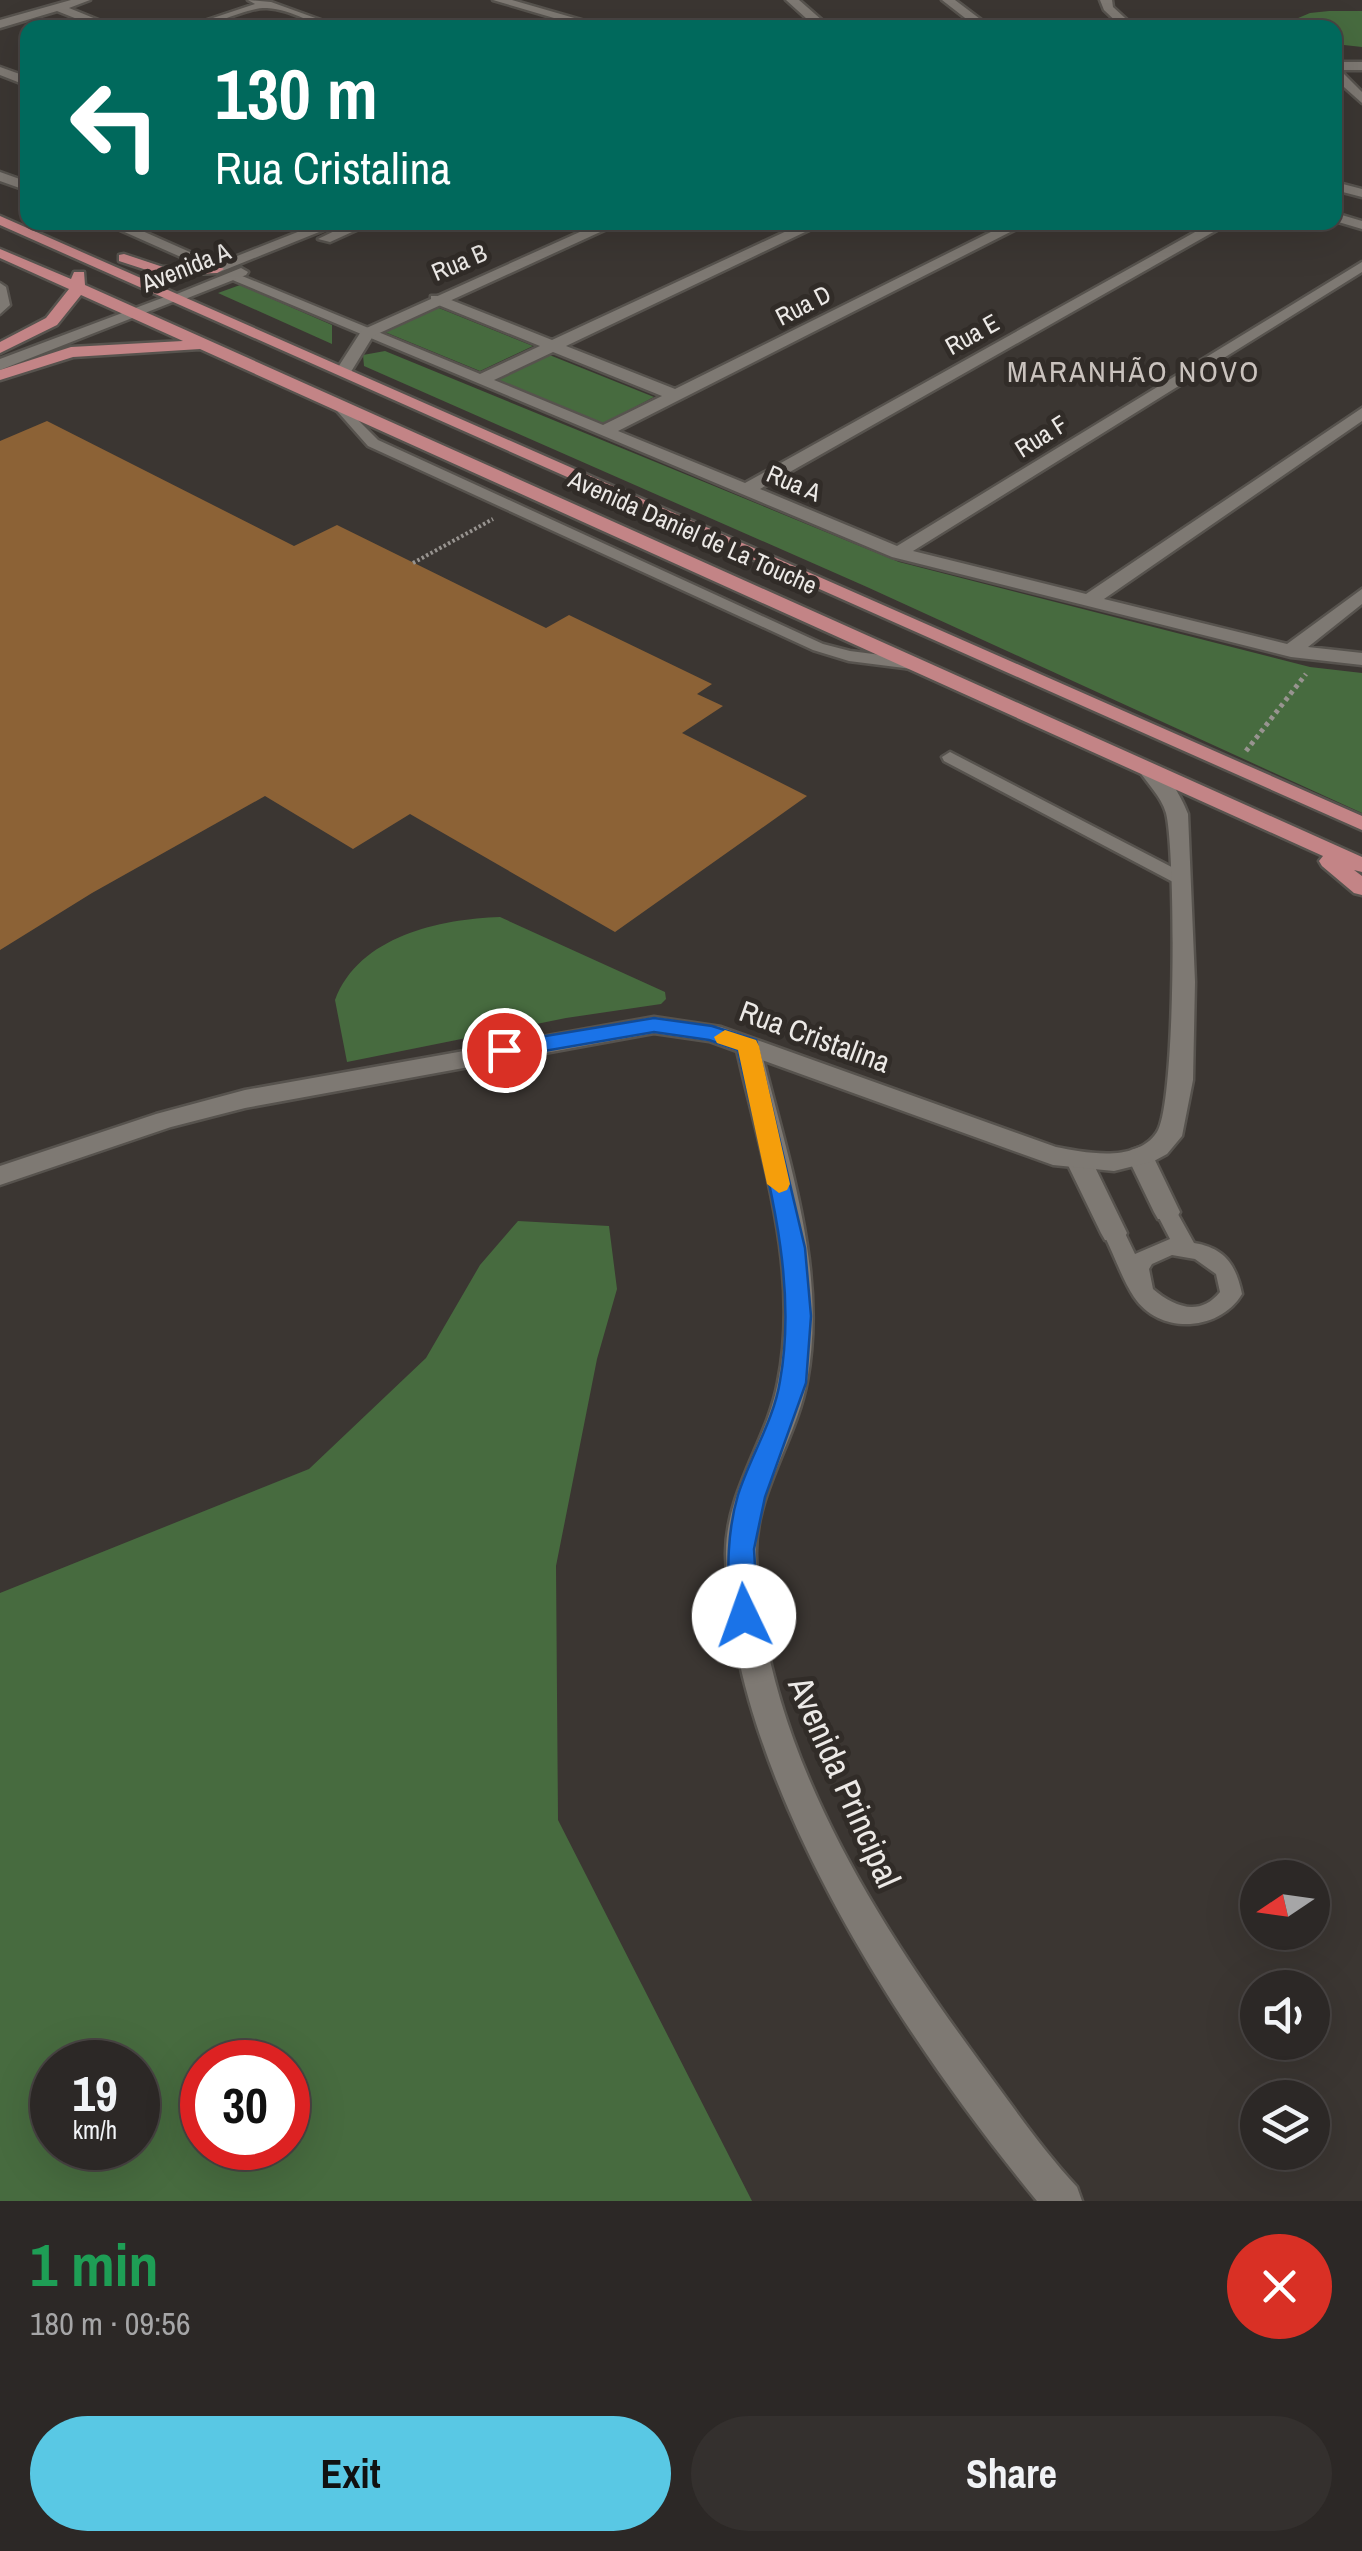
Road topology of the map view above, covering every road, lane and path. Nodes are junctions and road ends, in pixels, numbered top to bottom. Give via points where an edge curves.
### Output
1 (36, 0) edge
2 (84, 0) edge
3 (254, 0) edge
4 (484, 0) edge
5 (498, 0) edge
6 (792, 0) edge
7 (948, 0) edge
8 (1106, 0) edge
9 (267, 4) junction
10 (58, 8) junction
11 (90, 20) edge
12 (216, 20) edge
13 (313, 20) edge
14 (556, 20) edge
15 (573, 20) edge
16 (815, 20) edge
17 (975, 20) edge
18 (1121, 20) edge
19 (0, 24) edge
20 (1342, 77) edge
21 (1362, 100) edge
22 (22, 230) edge
23 (63, 230) edge
24 (127, 230) edge
25 (319, 230) edge
26 (344, 230) edge
27 (596, 230) edge
28 (802, 230) edge
29 (1007, 230) edge
30 (1210, 230) edge
31 (72, 252) junction
32 (0, 253) edge
33 (138, 264) junction
34 (1362, 266) edge
35 (224, 273) junction
36 (0, 287) edge
37 (78, 289) junction
38 (175, 298) junction
39 (436, 299) junction
40 (0, 310) edge
41 (134, 314) junction
42 (366, 333) junction
43 (205, 345) junction
44 (552, 346) junction
45 (0, 348) edge
46 (0, 365) edge
47 (344, 372) junction
48 (0, 374) edge
49 (480, 380) junction
50 (678, 396) junction
51 (1362, 413) edge
52 (604, 431) junction
53 (746, 490) junction
54 (477, 528) dead end
55 (898, 553) junction
56 (413, 563) dead end
57 (1362, 596) edge
58 (1087, 602) junction
59 (1291, 651) junction
60 (1362, 659) edge
61 (950, 757) dead end
62 (1147, 768) junction
63 (1234, 768) junction
64 (1362, 824) edge
65 (1304, 839) junction
66 (1362, 865) edge
67 (1181, 878) junction
68 (1362, 888) edge
69 (748, 1046) junction
70 (1140, 1156) junction
71 (1079, 1161) junction
72 (0, 1176) edge
73 (1168, 1212) joint
74 (1114, 1233) joint
75 (1186, 1248) junction
76 (1138, 1281) junction
77 (1063, 2201) edge

1 - 10 street
2 - 10 street
3 - 9 street
4 - 14 street
5 - 15 street
6 - 16 street
7 - 17 street
8 - 18 street
9 - 12 street
9 - 13 street
10 - 11 street
10 - 19 street
20 - 21 street
22 - 31 main road, Avenida Daniel de La Touche
23 - 33 main road
24 - 35 street, Rua A
25 - 35 street, Avenida A
26 - 35 street, Avenida A
27 - 39 street, Rua B
28 - 44 street
29 - 50 street, Rua D
30 - 53 street, Rua E
31 - 37 main road
31 - 38 main road, Avenida Daniel de La Touche
32 - 37 main road, Avenida Daniel de La Touche
33 - 35 main road
33 - 38 main road
34 - 55 street, Rua F
35 - 38 street, Avenida A
35 - 42 street, Rua A
36 - 40 lane
37 - 41 main road, Avenida Daniel de La Touche
37 - 45 main road via 58,316
38 - 41 street, Avenida A
38 - 47 main road, Avenida Daniel de La Touche
39 - 42 street, Rua B
39 - 44 street
41 - 43 main road, Avenida Daniel de La Touche
41 - 46 street, Avenida A
42 - 47 street
42 - 49 street, Rua A
43 - 48 main road via 72,352
43 - 62 main road, Avenida Daniel de La Touche
44 - 49 street
44 - 50 street
47 - 63 main road, Avenida Daniel de La Touche
49 - 52 street, Rua A
50 - 52 street, Rua D
51 - 58 street
52 - 53 street, Rua A
53 - 55 street, Rua A
54 - 56 path
55 - 58 street, Rua A
57 - 59 street
58 - 59 street, Rua A
59 - 60 street, Rua A
59 - 63 path via 1309,669
61 - 67 lane
62 - 65 main road, Avenida Daniel de La Touche
62 - 67 street via 1178,814
63 - 64 main road, Avenida Daniel de La Touche
65 - 66 main road, Avenida Daniel de La Touche
65 - 68 main road
67 - 70 street via 1179,1110 1165,1141
69 - 71 street, Rua Cristalina via 1005,1142
69 - 72 street, Rua Cristalina via 685,1028 622,1029 245,1099
69 - 77 street, Avenida Principal via 793,1248 798,1316 793,1383 751,1497 740,1549 754,1669 818,1831 867,1925 928,2023
70 - 71 street, Rua Cristalina
70 - 73 street
71 - 74 street
73 - 75 lane
74 - 76 lane
75 - 76 lane via 1144,1258
75 - 76 lane via 1226,1270 1231,1294 1224,1306 1200,1317 1169,1313 1153,1304

